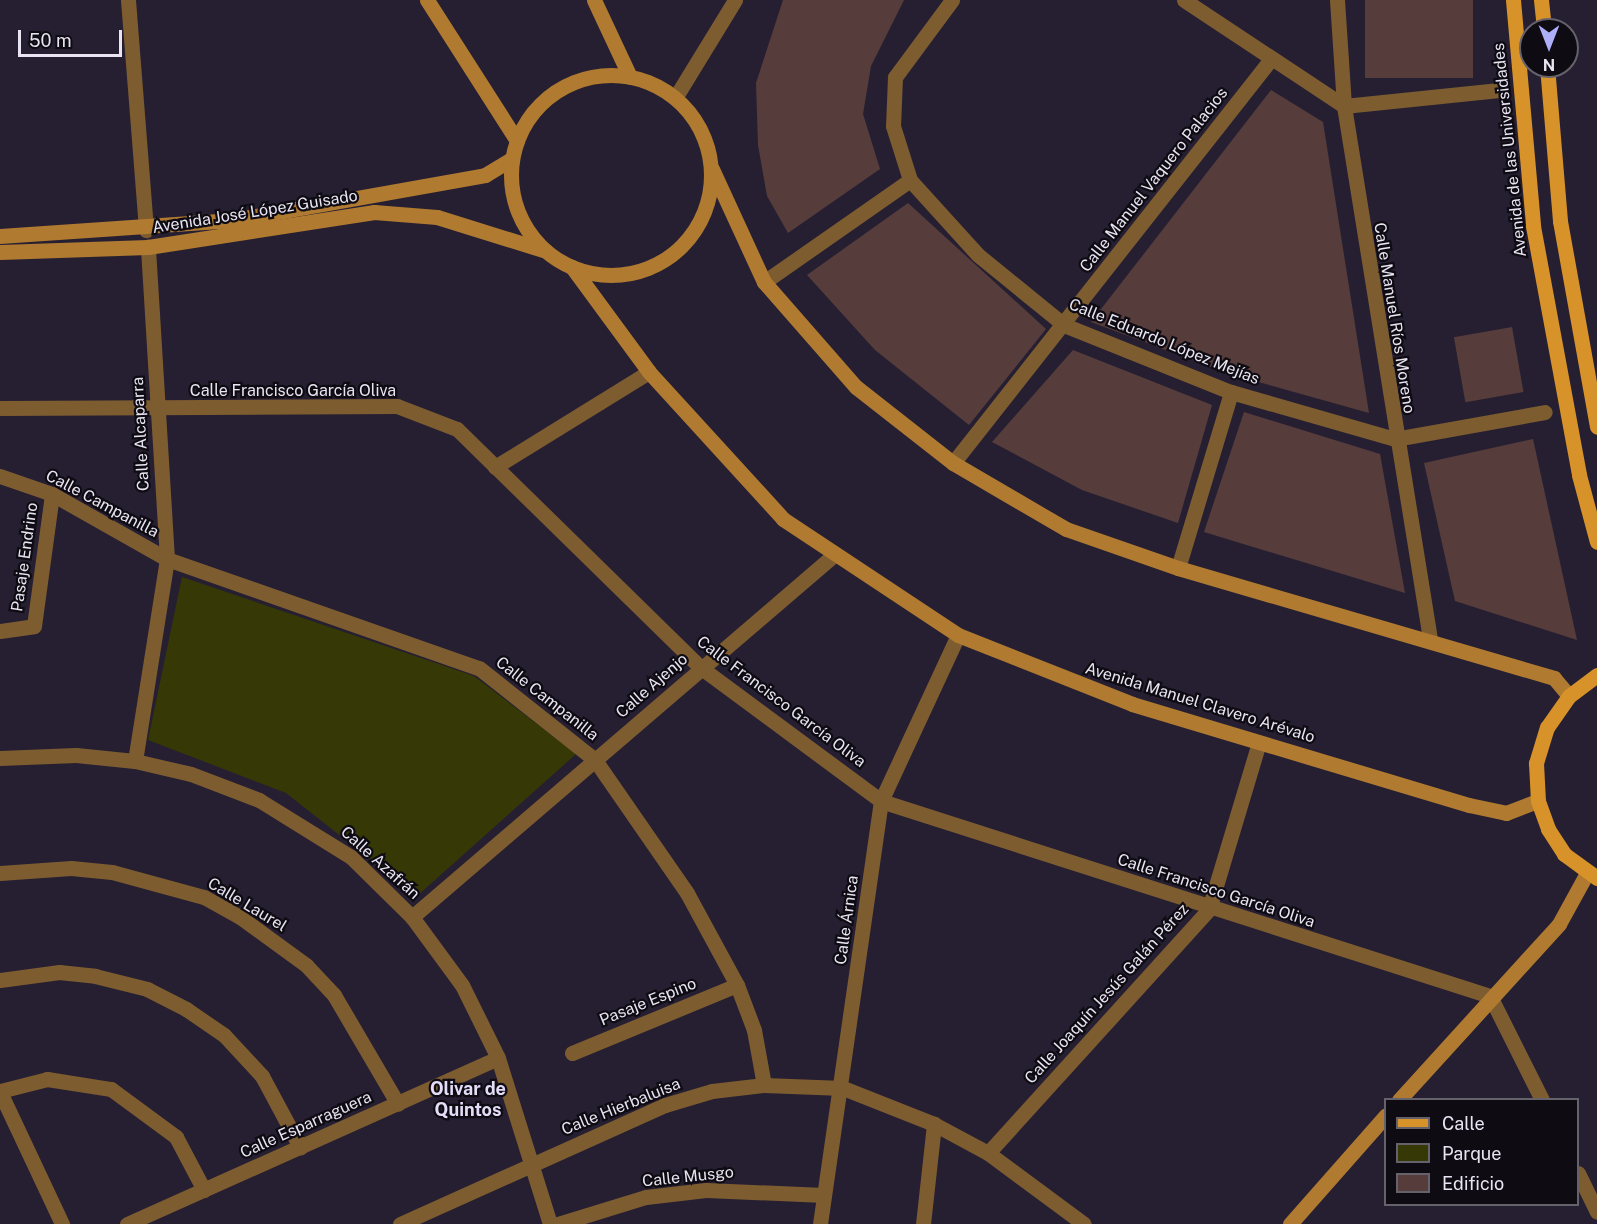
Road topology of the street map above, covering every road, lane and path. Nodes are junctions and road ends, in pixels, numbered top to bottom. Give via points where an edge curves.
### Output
1 (128, 0) edge
2 (427, 0) edge
3 (594, 0) edge
4 (735, 0) edge
5 (952, 0) edge
6 (1184, 0) edge
7 (1336, 0) edge
8 (1514, 0) edge
9 (1541, 0) edge
10 (1543, 18) edge
11 (1271, 59) junction
12 (630, 77) junction
13 (1547, 78) edge
14 (1499, 90) dead end
15 (675, 98) junction
16 (1344, 106) junction
17 (517, 141) junction
18 (512, 159) junction
19 (712, 169) junction
20 (910, 180) junction
21 (146, 230) junction
22 (0, 236) edge
23 (148, 247) junction
24 (546, 251) junction
25 (0, 252) edge
26 (572, 267) junction
27 (764, 282) junction
28 (1064, 325) junction
29 (649, 372) junction
30 (1231, 392) junction
31 (0, 408) edge
32 (158, 409) junction
33 (1545, 412) dead end
34 (1597, 427) edge
35 (1395, 439) junction
36 (953, 464) junction
37 (495, 467) junction
38 (0, 476) edge
39 (52, 494) junction
40 (1597, 542) edge
41 (835, 554) junction
42 (167, 559) junction
43 (1178, 568) junction
44 (0, 631) edge
45 (958, 635) junction
46 (1430, 639) junction
47 (700, 668) junction
48 (1597, 675) edge
49 (1569, 696) junction
50 (1259, 742) junction
51 (0, 758) edge
52 (595, 760) junction
53 (135, 761) junction
54 (881, 801) junction
55 (1538, 801) junction
56 (0, 873) edge
57 (1592, 876) edge
58 (1209, 909) junction
59 (412, 917) junction
60 (0, 980) edge
61 (737, 985) junction
62 (1490, 996) junction
63 (572, 1053) dead end
64 (498, 1058) junction
65 (764, 1085) junction
66 (843, 1088) junction
67 (0, 1091) edge
68 (1401, 1098) edge
69 (1541, 1098) edge
70 (398, 1104) junction
71 (1384, 1117) edge
72 (934, 1124) junction
73 (300, 1147) junction
74 (988, 1153) junction
75 (532, 1165) junction
76 (1579, 1175) edge
77 (204, 1190) junction
78 (824, 1195) junction
79 (1597, 1212) edge
80 (62, 1224) edge
81 (127, 1224) edge
82 (400, 1224) edge
83 (550, 1224) edge
84 (558, 1224) edge
85 (820, 1224) edge
86 (923, 1224) edge
87 (1084, 1224) edge
88 (1290, 1224) edge

1 - 21 street
2 - 17 main road
3 - 12 main road
4 - 15 street
5 - 20 street, Calle Eduardo López Mejías via 895,77 893,126
6 - 11 street
7 - 16 street, Calle Manuel Ríos Moreno
8 - 40 main road, Avenida de las Universidades via 1533,226 1579,475
9 - 10 main road
11 - 16 street
11 - 28 street, Calle Manuel Vaquero Palacios
12 - 15 main road
12 - 17 main road via 598,76 567,85 541,104
13 - 34 main road via 1560,221
14 - 16 street
15 - 19 main road via 694,118
16 - 35 street, Calle Manuel Ríos Moreno
17 - 18 main road
18 - 21 main road, Avenida José López Guisado via 485,175
18 - 24 main road via 517,210
19 - 26 main road via 700,222 664,261 616,275
19 - 27 main road
20 - 27 street
20 - 28 street, Calle Eduardo López Mejías via 978,255
21 - 22 main road, Avenida José López Guisado
23 - 24 main road, Avenida José López Guisado via 374,212 436,217
23 - 25 main road, Avenida José López Guisado
23 - 32 street, Calle Alcaparra
24 - 26 main road
26 - 29 main road, Avenida Manuel Clavero Arévalo
27 - 36 main road via 856,387
28 - 30 street, Calle Eduardo López Mejías
28 - 36 street, Calle Manuel Vaquero Palacios
29 - 37 street
29 - 41 main road, Avenida Manuel Clavero Arévalo via 783,519
30 - 35 street, Calle Eduardo López Mejías
30 - 43 street
31 - 32 street, Calle Francisco García Oliva
32 - 37 street, Calle Francisco García Oliva via 397,406 458,429
32 - 42 street, Calle Alcaparra
33 - 35 street, Calle Eduardo López Mejías
35 - 46 street, Calle Manuel Ríos Moreno
36 - 43 main road via 1066,529
37 - 47 street, Calle Francisco García Oliva
38 - 39 street, Calle Campanilla
39 - 42 street, Calle Campanilla
39 - 44 street, Pasaje Endrino via 34,626
41 - 45 main road, Avenida Manuel Clavero Arévalo
41 - 47 street, Calle Ajenjo
42 - 52 street, Calle Campanilla via 479,668
42 - 53 street, Calle Alcaparra
43 - 46 main road
45 - 50 main road, Avenida Manuel Clavero Arévalo via 1132,704
45 - 54 street, Calle Árnica
46 - 49 main road via 1554,678
47 - 52 street, Calle Ajenjo
47 - 54 street, Calle Francisco García Oliva
48 - 49 main road
49 - 55 main road via 1547,727 1539,754
50 - 55 main road, Avenida Manuel Clavero Arévalo via 1506,813
50 - 58 street, Calle Joaquín Jesús Galán Pérez
51 - 53 street, Calle Azafrán via 76,755
52 - 59 street, Calle Ajenjo
52 - 61 street, Calle Campanilla via 687,893
53 - 59 street, Calle Azafrán via 226,786 300,822 351,858
54 - 58 street, Calle Francisco García Oliva
54 - 66 street, Calle Árnica
55 - 57 main road via 1564,854
56 - 70 street, Calle Laurel via 71,868 112,872 204,897 240,917 298,958 333,994
57 - 62 main road via 1559,924
58 - 62 street, Calle Francisco García Oliva
58 - 74 street, Calle Joaquín Jesús Galán Pérez
59 - 64 street, Calle Azafrán via 462,985
60 - 73 street via 58,972 95,976 147,989 186,1009 224,1035 262,1076
61 - 63 street, Pasaje Espino
61 - 65 street, Calle Campanilla via 754,1030
62 - 68 main road
62 - 69 street
64 - 70 street, Calle Esparraguera
64 - 75 street, Calle Azafrán
65 - 66 street, Calle Hierbaluisa
65 - 75 street, Calle Hierbaluisa via 712,1091 665,1105
66 - 72 street, Calle Hierbaluisa
66 - 78 street, Calle Árnica
67 - 77 street via 47,1079 111,1089 176,1137
67 - 80 street
70 - 73 street, Calle Esparraguera
71 - 88 main road
72 - 74 street, Calle Hierbaluisa
72 - 86 street
73 - 77 street, Calle Esparraguera
74 - 87 street, Calle Hierbaluisa
75 - 82 street, Calle Hierbaluisa
75 - 83 street, Calle Azafrán
76 - 79 street
77 - 81 street, Calle Esparraguera
78 - 84 street, Calle Musgo via 706,1190 646,1197
78 - 85 street, Calle Árnica

